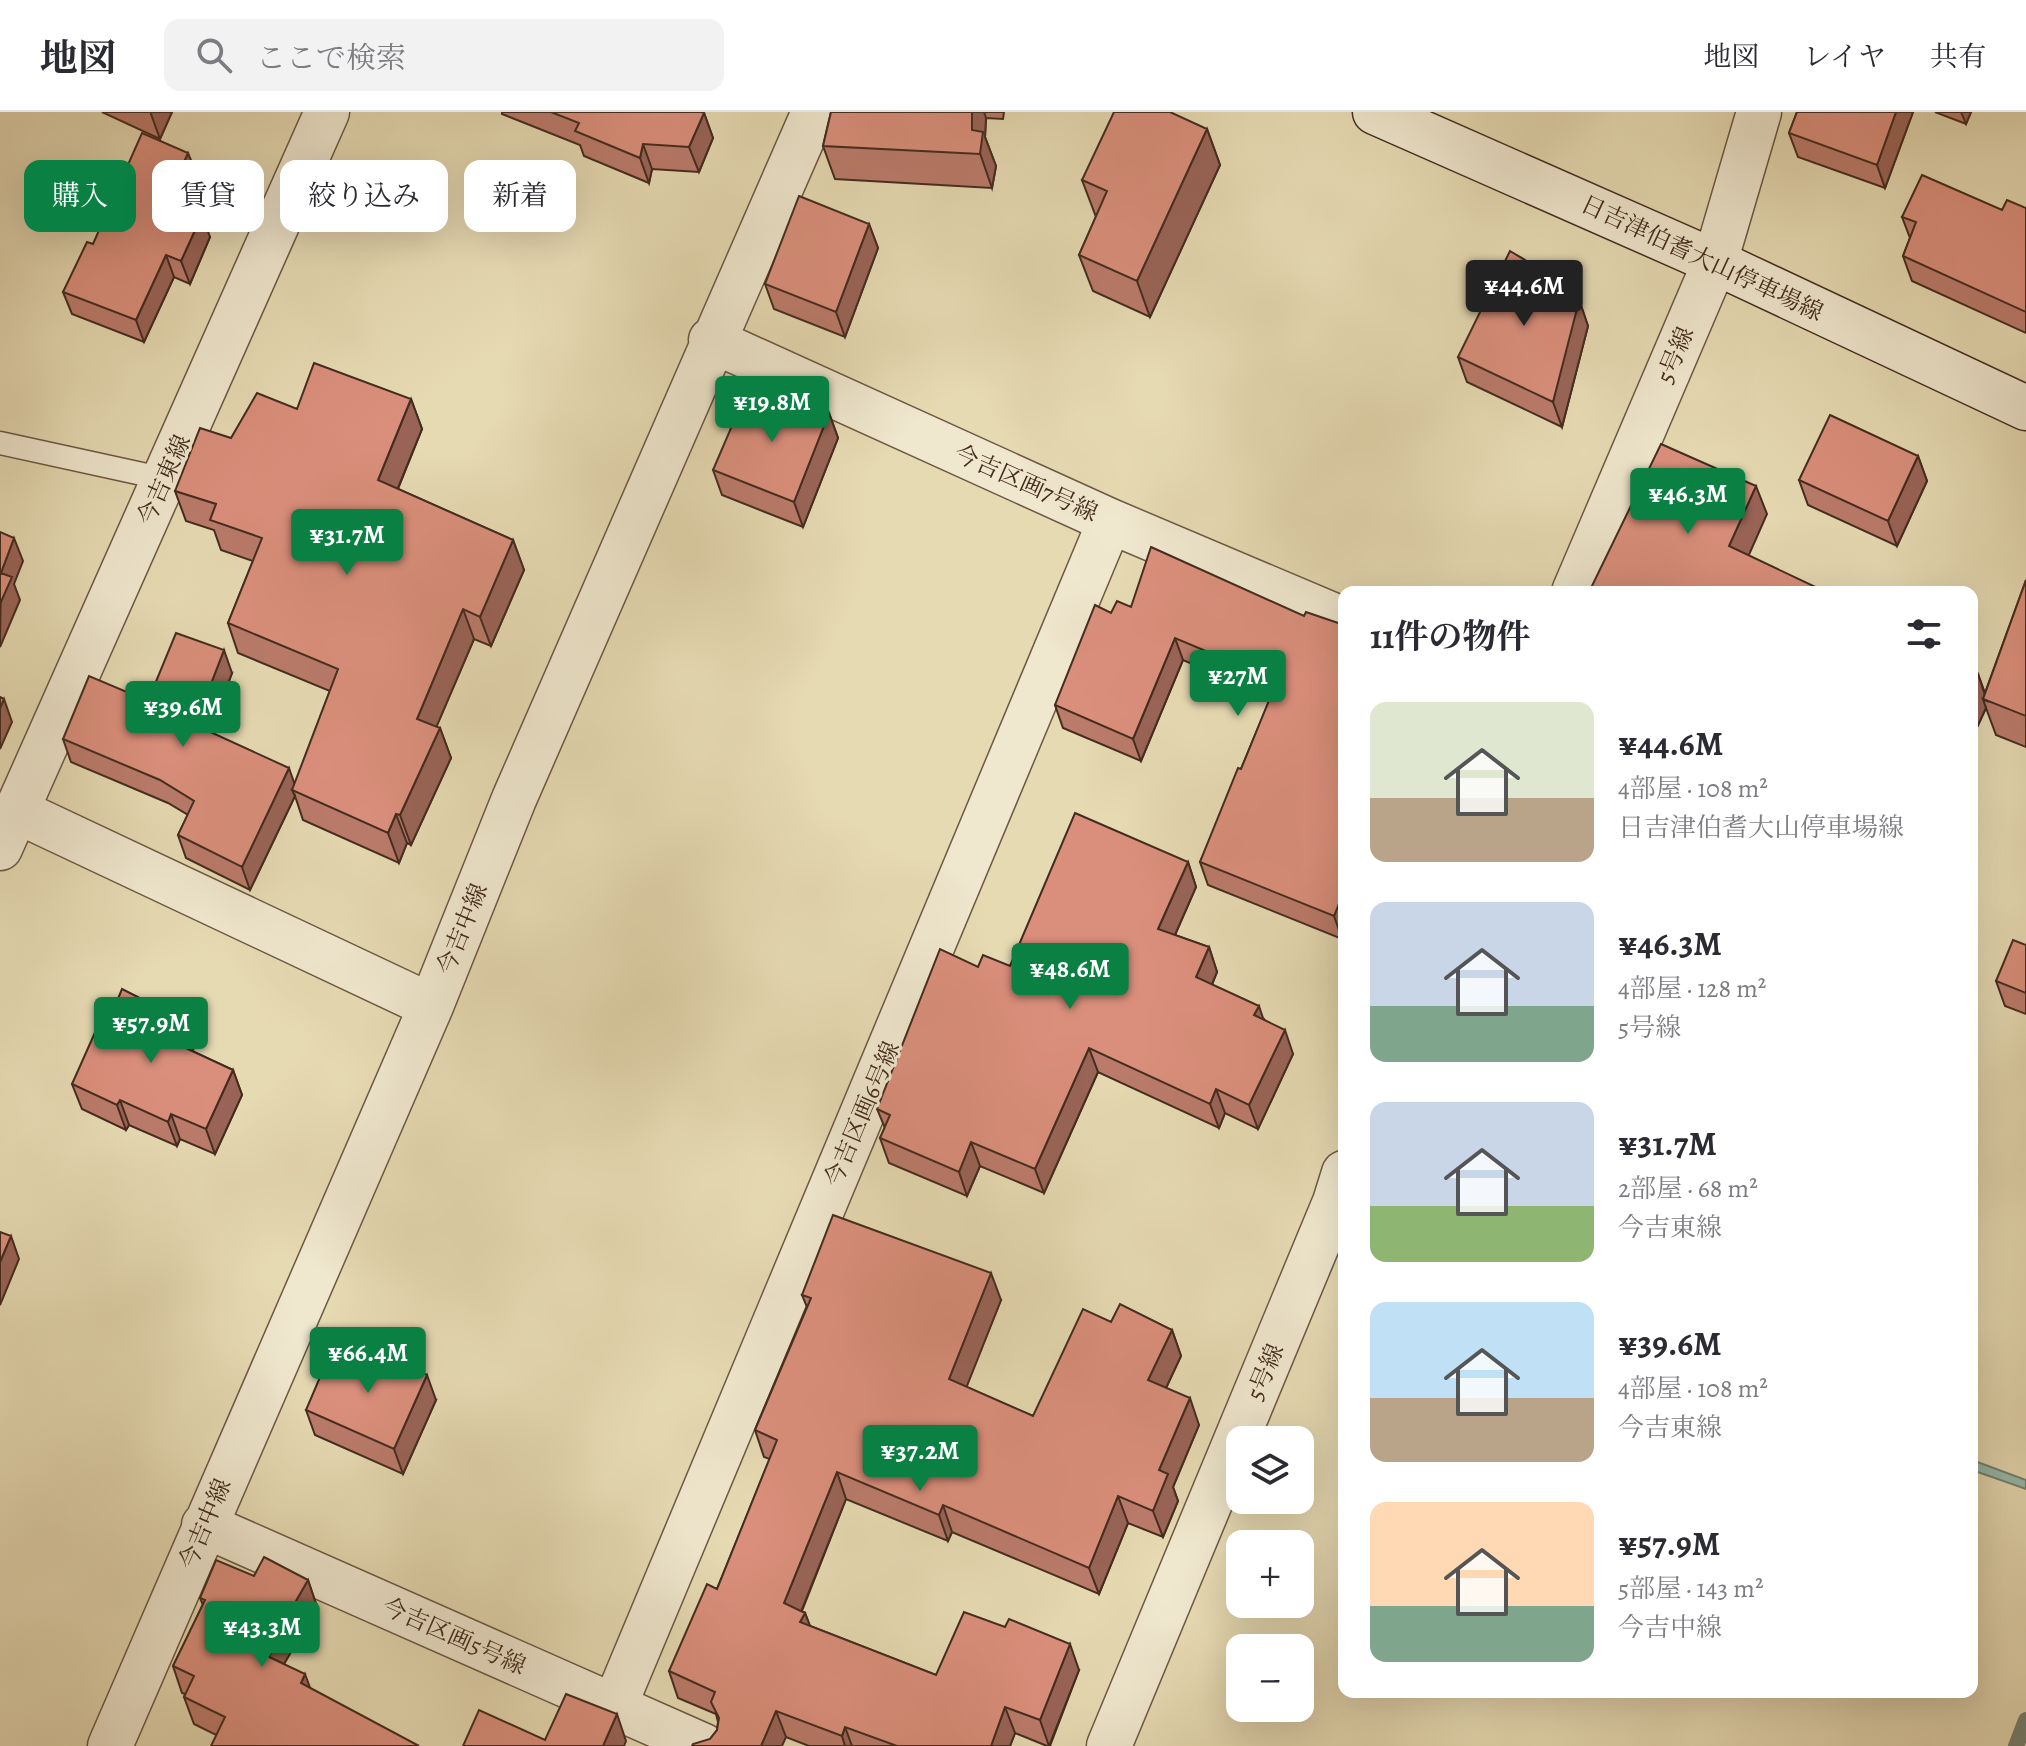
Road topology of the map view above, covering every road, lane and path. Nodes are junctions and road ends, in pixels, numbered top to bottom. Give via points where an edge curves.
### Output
1 (327, 112) edge
2 (814, 112) edge
3 (1375, 112) edge
4 (1759, 112) edge
5 (1715, 262) junction
6 (711, 340) junction
7 (2026, 408) edge
8 (0, 443) edge
9 (165, 479) junction
10 (1110, 521) junction
11 (1577, 586) edge
12 (1338, 617) edge
13 (9, 829) edge
14 (431, 1006) junction
15 (1338, 1192) edge
16 (204, 1525) junction
17 (614, 1707) junction
18 (110, 1746) edge
19 (704, 1746) edge
20 (1109, 1746) edge

1 - 9 street, 今吉東線
2 - 6 street, 今吉中線
3 - 5 street, 日吉津伯耆大山停車場線
4 - 5 street, 5号線
5 - 7 street, 日吉津伯耆大山停車場線
5 - 11 street, 5号線
6 - 10 street, 今吉区画7号線
6 - 14 street, 今吉中線
8 - 9 lane
9 - 13 street, 今吉東線
10 - 12 street, 今吉区画7号線
10 - 17 street, 今吉区画6号線
13 - 14 street
14 - 16 street, 今吉中線
15 - 20 street, 5号線
16 - 17 street, 今吉区画5号線
16 - 18 street, 今吉中線
17 - 19 street, 今吉区画5号線

